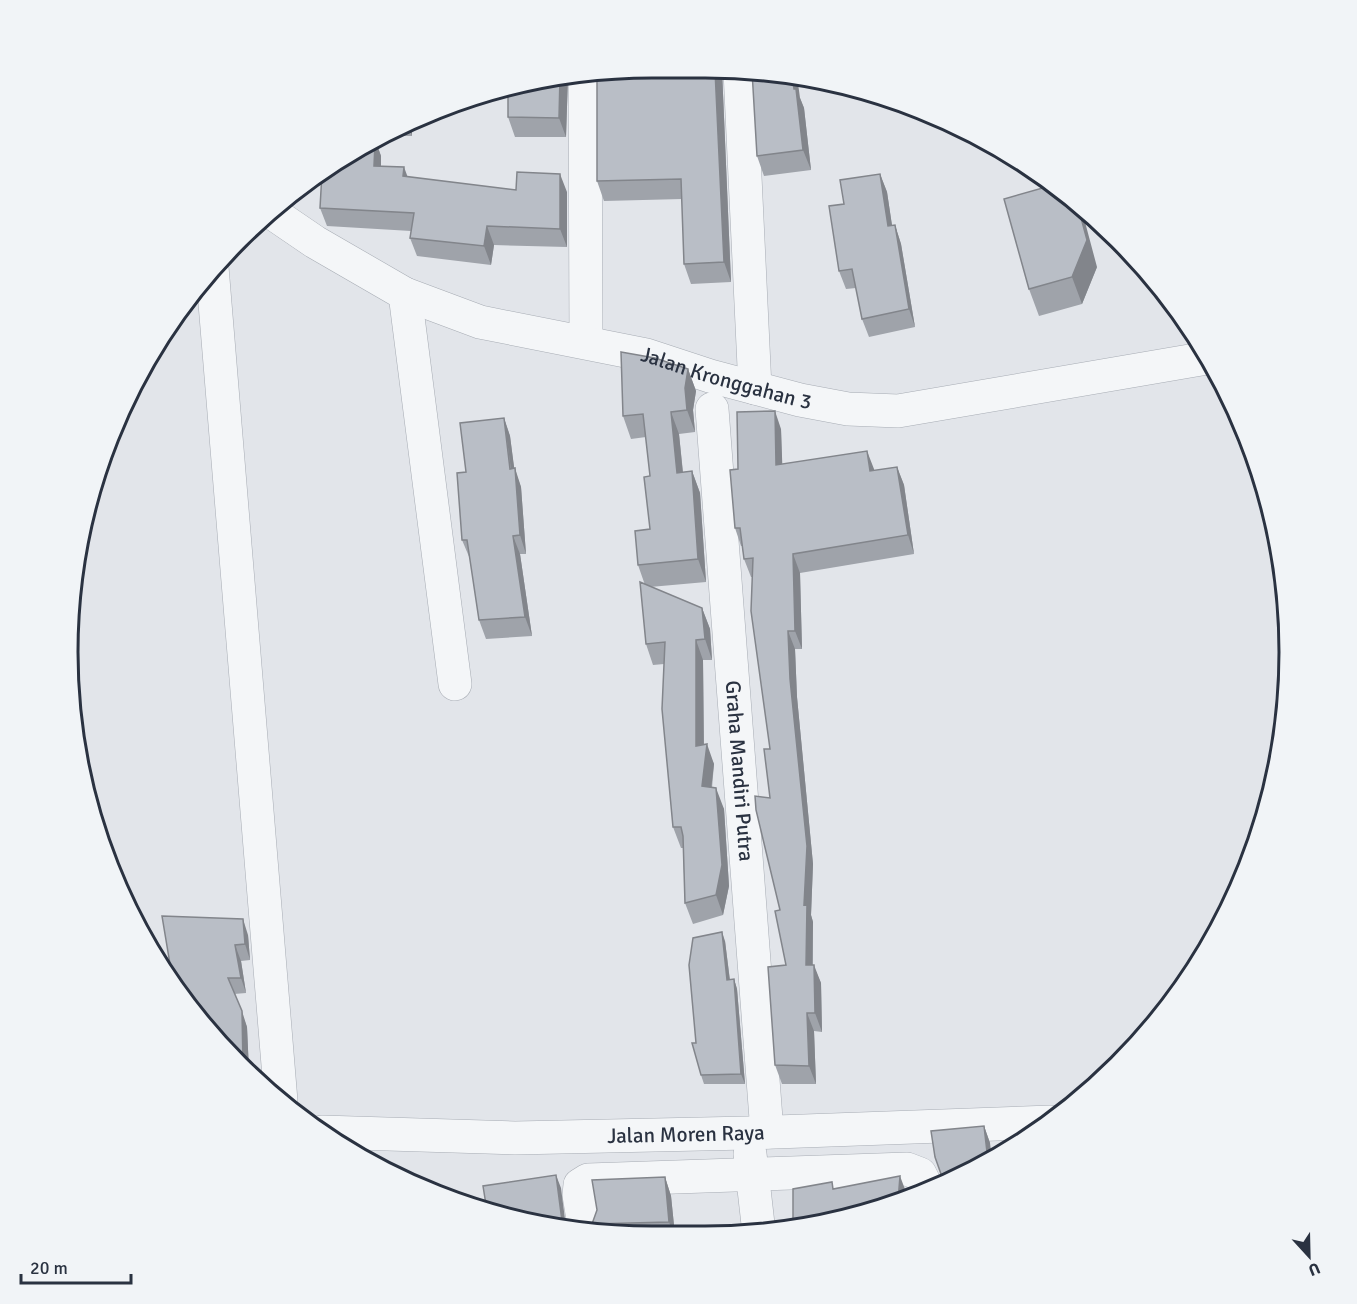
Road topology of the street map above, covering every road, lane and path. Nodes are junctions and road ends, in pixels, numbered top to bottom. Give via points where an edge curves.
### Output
1 (740, 79) edge
2 (585, 82) edge
3 (278, 217) edge
4 (213, 282) edge
5 (405, 294) junction
6 (586, 342) junction
7 (1199, 360) edge
8 (755, 388) junction
9 (712, 409) dead end
10 (455, 684) dead end
11 (280, 1089) edge
12 (1033, 1123) edge
13 (758, 1132) junction
14 (341, 1134) edge
15 (752, 1174) junction
16 (924, 1182) edge
17 (583, 1222) edge
18 (758, 1223) edge

1 - 8 street
2 - 6 street
3 - 5 street, Jalan Kronggahan 3
4 - 11 street
5 - 6 street, Jalan Kronggahan 3 via 480,322
5 - 10 street
6 - 8 street, Jalan Kronggahan 3 via 646,355
7 - 8 street, Jalan Kronggahan 3 via 898,411 848,409
9 - 13 street, Graha Mandiri Putra
12 - 13 street, Jalan Moren Raya
13 - 14 street, Jalan Moren Raya via 515,1138
13 - 15 street, Graha Mandiri Putra
15 - 16 street via 907,1169 920,1174
15 - 17 street via 588,1180 580,1185
15 - 18 street, Graha Mandiri Putra

